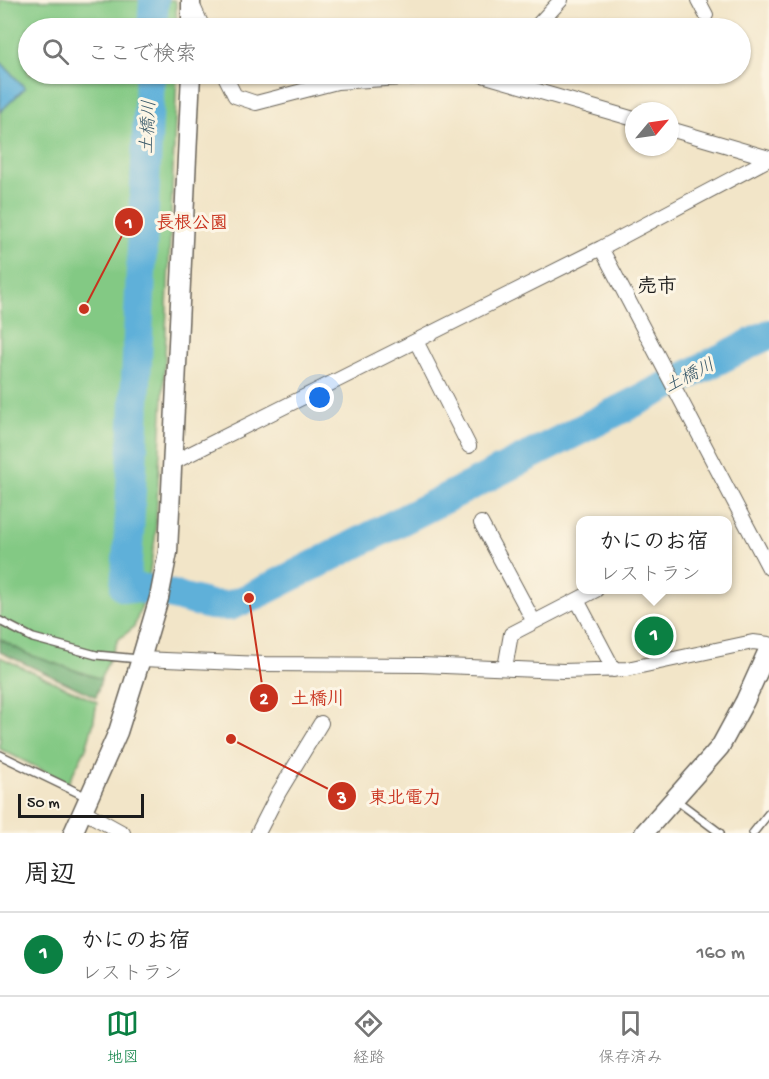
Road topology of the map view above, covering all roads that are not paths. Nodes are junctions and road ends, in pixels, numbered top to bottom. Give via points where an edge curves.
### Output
1 (561, 0) edge
2 (698, 0) edge
3 (191, 1) edge
4 (706, 15) dead end
5 (191, 18) edge
6 (199, 18) edge
7 (544, 18) edge
8 (191, 84) edge
9 (229, 84) edge
10 (329, 84) edge
11 (513, 84) edge
12 (625, 116) edge
13 (679, 132) edge
14 (769, 158) edge
15 (601, 248) junction
16 (416, 341) junction
17 (469, 446) dead end
18 (172, 463) junction
19 (481, 523) dead end
20 (769, 568) edge
21 (588, 594) edge
22 (577, 600) junction
23 (0, 621) edge
24 (534, 622) junction
25 (769, 646) edge
26 (141, 659) junction
27 (505, 668) junction
28 (614, 670) junction
29 (321, 723) dead end
30 (0, 756) edge
31 (674, 798) junction
32 (86, 804) junction
33 (769, 813) edge
34 (73, 833) edge
35 (123, 833) edge
36 (258, 833) edge
37 (644, 833) edge
38 (720, 833) edge
39 (753, 833) edge

1 - 7 street
2 - 4 street
3 - 5 street
3 - 6 street
8 - 18 street
9 - 10 street via 235,96 256,103
11 - 12 street
13 - 14 street
14 - 15 street
15 - 16 street
15 - 20 street
16 - 17 street
16 - 18 street
18 - 26 street via 168,552
19 - 24 street
21 - 22 street
22 - 24 street
22 - 28 street
23 - 26 lane via 33,638 96,655
24 - 27 street via 511,634
25 - 28 street via 753,642
25 - 31 street via 720,747
26 - 27 street
26 - 32 street via 118,732
27 - 28 street
29 - 36 street
30 - 32 lane
31 - 37 street
31 - 38 lane
32 - 34 street
32 - 35 street
33 - 39 lane

